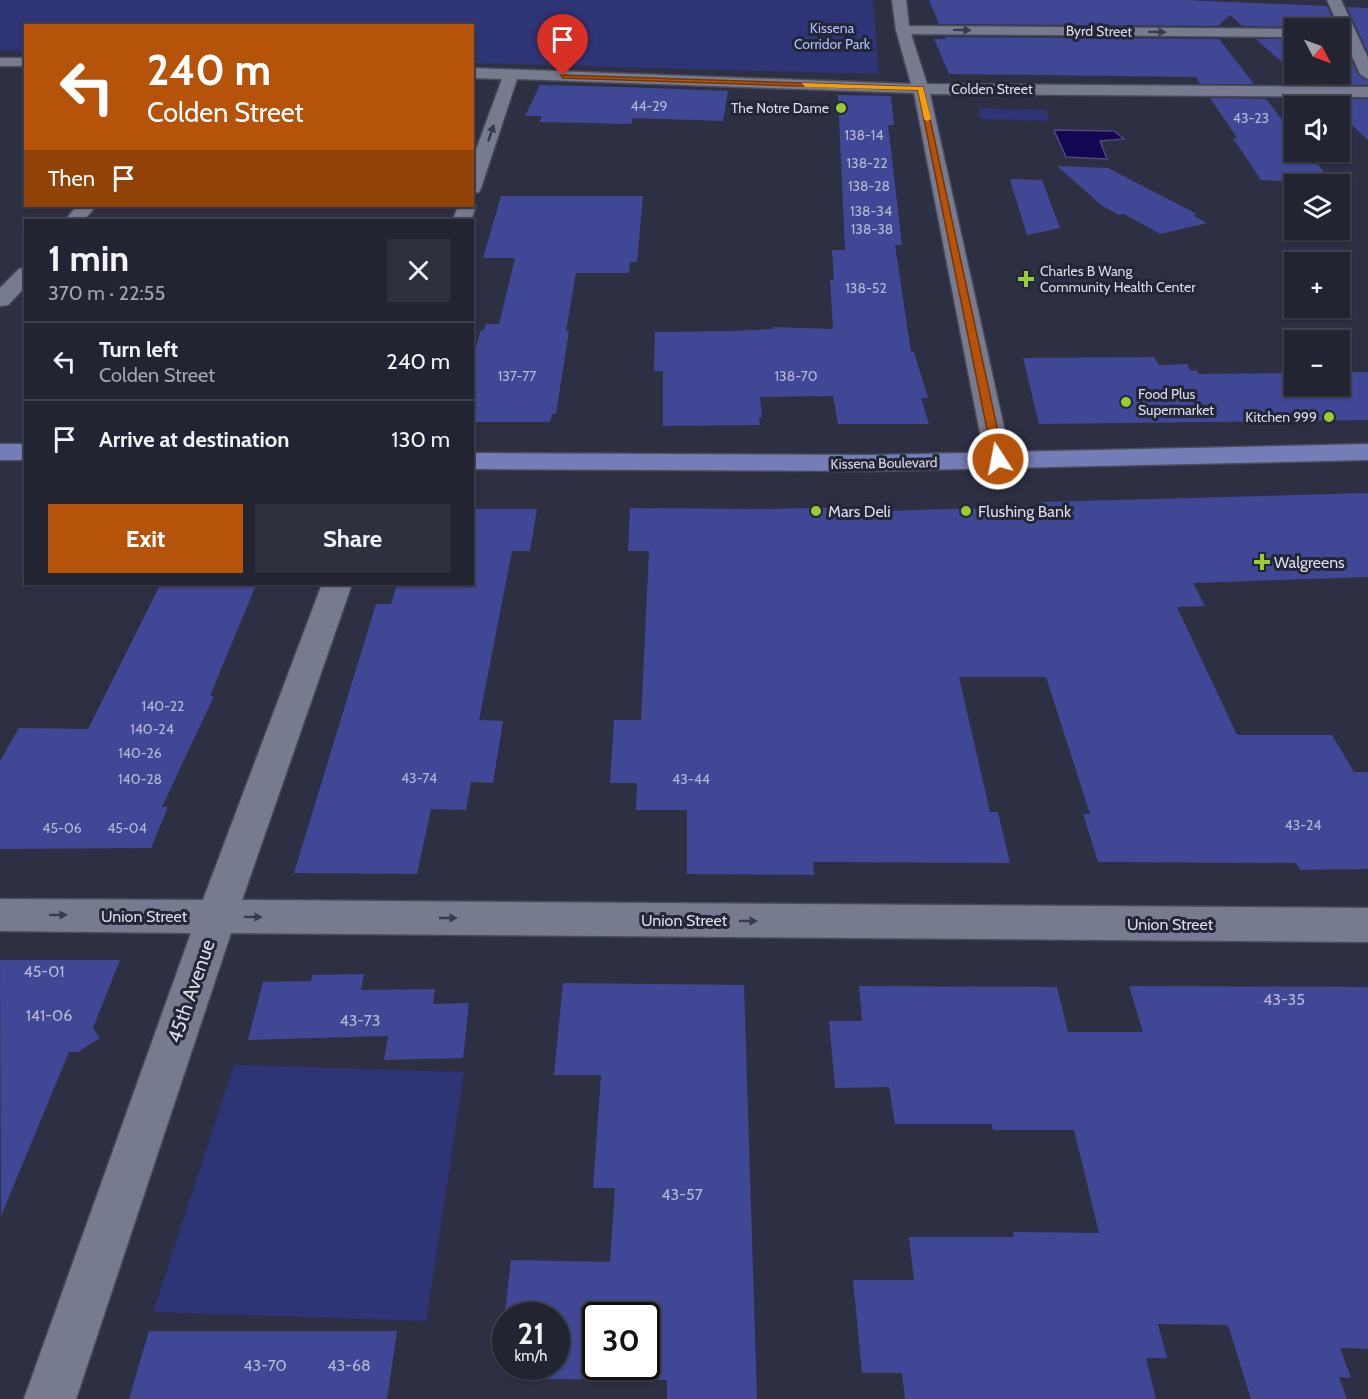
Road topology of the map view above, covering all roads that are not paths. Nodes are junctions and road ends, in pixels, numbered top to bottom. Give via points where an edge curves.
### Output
1 (899, 0) edge
2 (1334, 0) edge
3 (1340, 18) edge
4 (903, 30) junction
5 (1284, 33) edge
6 (1350, 43) edge
7 (0, 62) edge
8 (24, 62) edge
9 (474, 74) edge
10 (1368, 74) edge
11 (511, 75) junction
12 (921, 89) junction
13 (1368, 92) edge
14 (474, 182) edge
15 (86, 207) edge
16 (75, 219) edge
17 (24, 275) edge
18 (0, 300) edge
19 (0, 452) edge
20 (24, 452) edge
21 (1368, 452) edge
22 (998, 459) junction
23 (474, 461) edge
24 (337, 585) edge
25 (0, 915) edge
26 (217, 916) junction
27 (1368, 926) edge
28 (50, 1399) edge

1 - 4 street
2 - 3 street
4 -> 5 street, Byrd Street
4 - 12 street
6 - 10 street
7 - 8 street
9 - 11 street, Colden Street
11 - 12 street, Colden Street
14 -> 11 street
12 - 13 street, Colden Street
12 - 22 street
15 - 16 street
17 - 18 street
19 - 20 main road
21 - 22 main road, Kissena Boulevard
22 - 23 main road, Kissena Boulevard via 795,464
24 - 26 street, 45th Avenue
25 -> 26 street, Union Street
26 -> 27 street, Union Street
26 - 28 street, 45th Avenue

